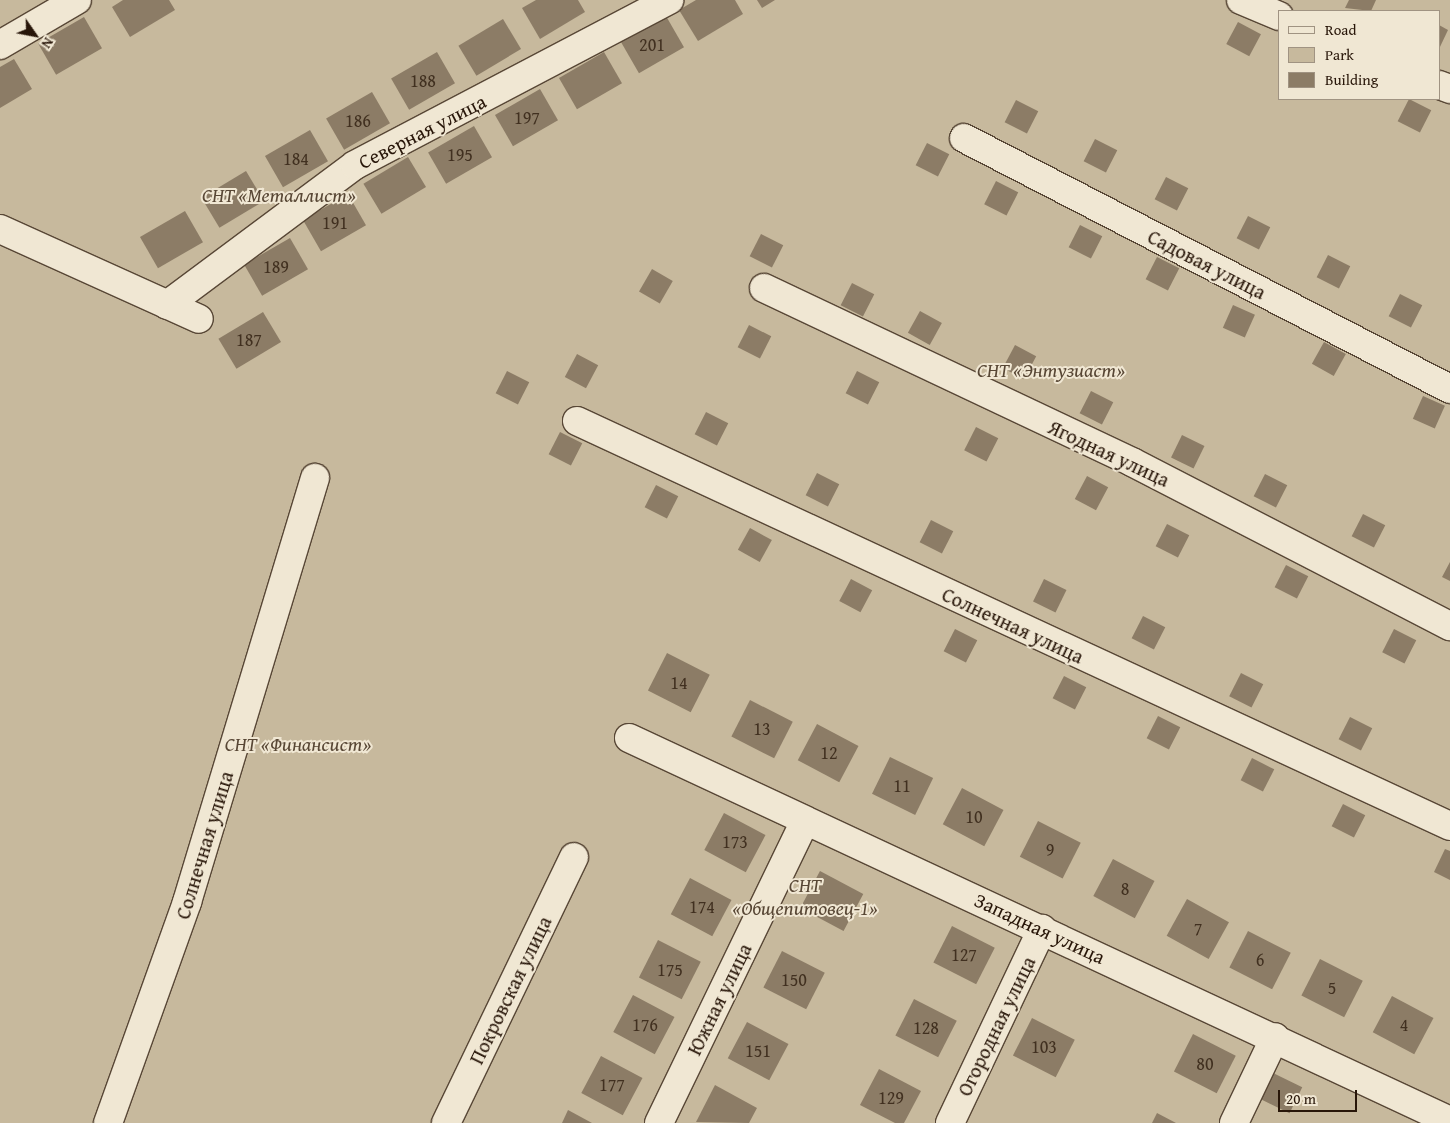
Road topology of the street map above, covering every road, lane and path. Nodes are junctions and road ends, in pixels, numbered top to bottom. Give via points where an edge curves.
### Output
1 (77, 0) edge
2 (668, 0) edge
3 (1241, 0) edge
4 (1278, 16) edge
5 (0, 45) edge
6 (964, 138) dead end
7 (0, 229) edge
8 (764, 288) dead end
9 (167, 305) junction
10 (199, 320) dead end
11 (1450, 389) edge
12 (577, 421) dead end
13 (315, 478) dead end
14 (1450, 626) edge
15 (628, 738) dead end
16 (805, 821) junction
17 (1450, 826) edge
18 (574, 856) dead end
19 (1042, 928) junction
20 (1275, 1037) junction
21 (1450, 1122) edge
22 (108, 1123) edge
23 (446, 1123) edge
24 (659, 1123) edge
25 (950, 1123) edge
26 (1234, 1123) edge

1 - 5 street
2 - 9 street, Северная улица via 355,165
3 - 4 street
6 - 11 street, Садовая улица
7 - 9 street
8 - 14 street, Ягодная улица via 1132,462
9 - 10 street
12 - 17 street, Солнечная улица
13 - 22 street, Солнечная улица via 187,902
15 - 16 street, Западная улица
16 - 19 street, Западная улица
16 - 24 street, Южная улица
18 - 23 street, Покровская улица
19 - 20 street, Западная улица
19 - 25 street, Огородная улица
20 - 21 street, Западная улица
20 - 26 street

